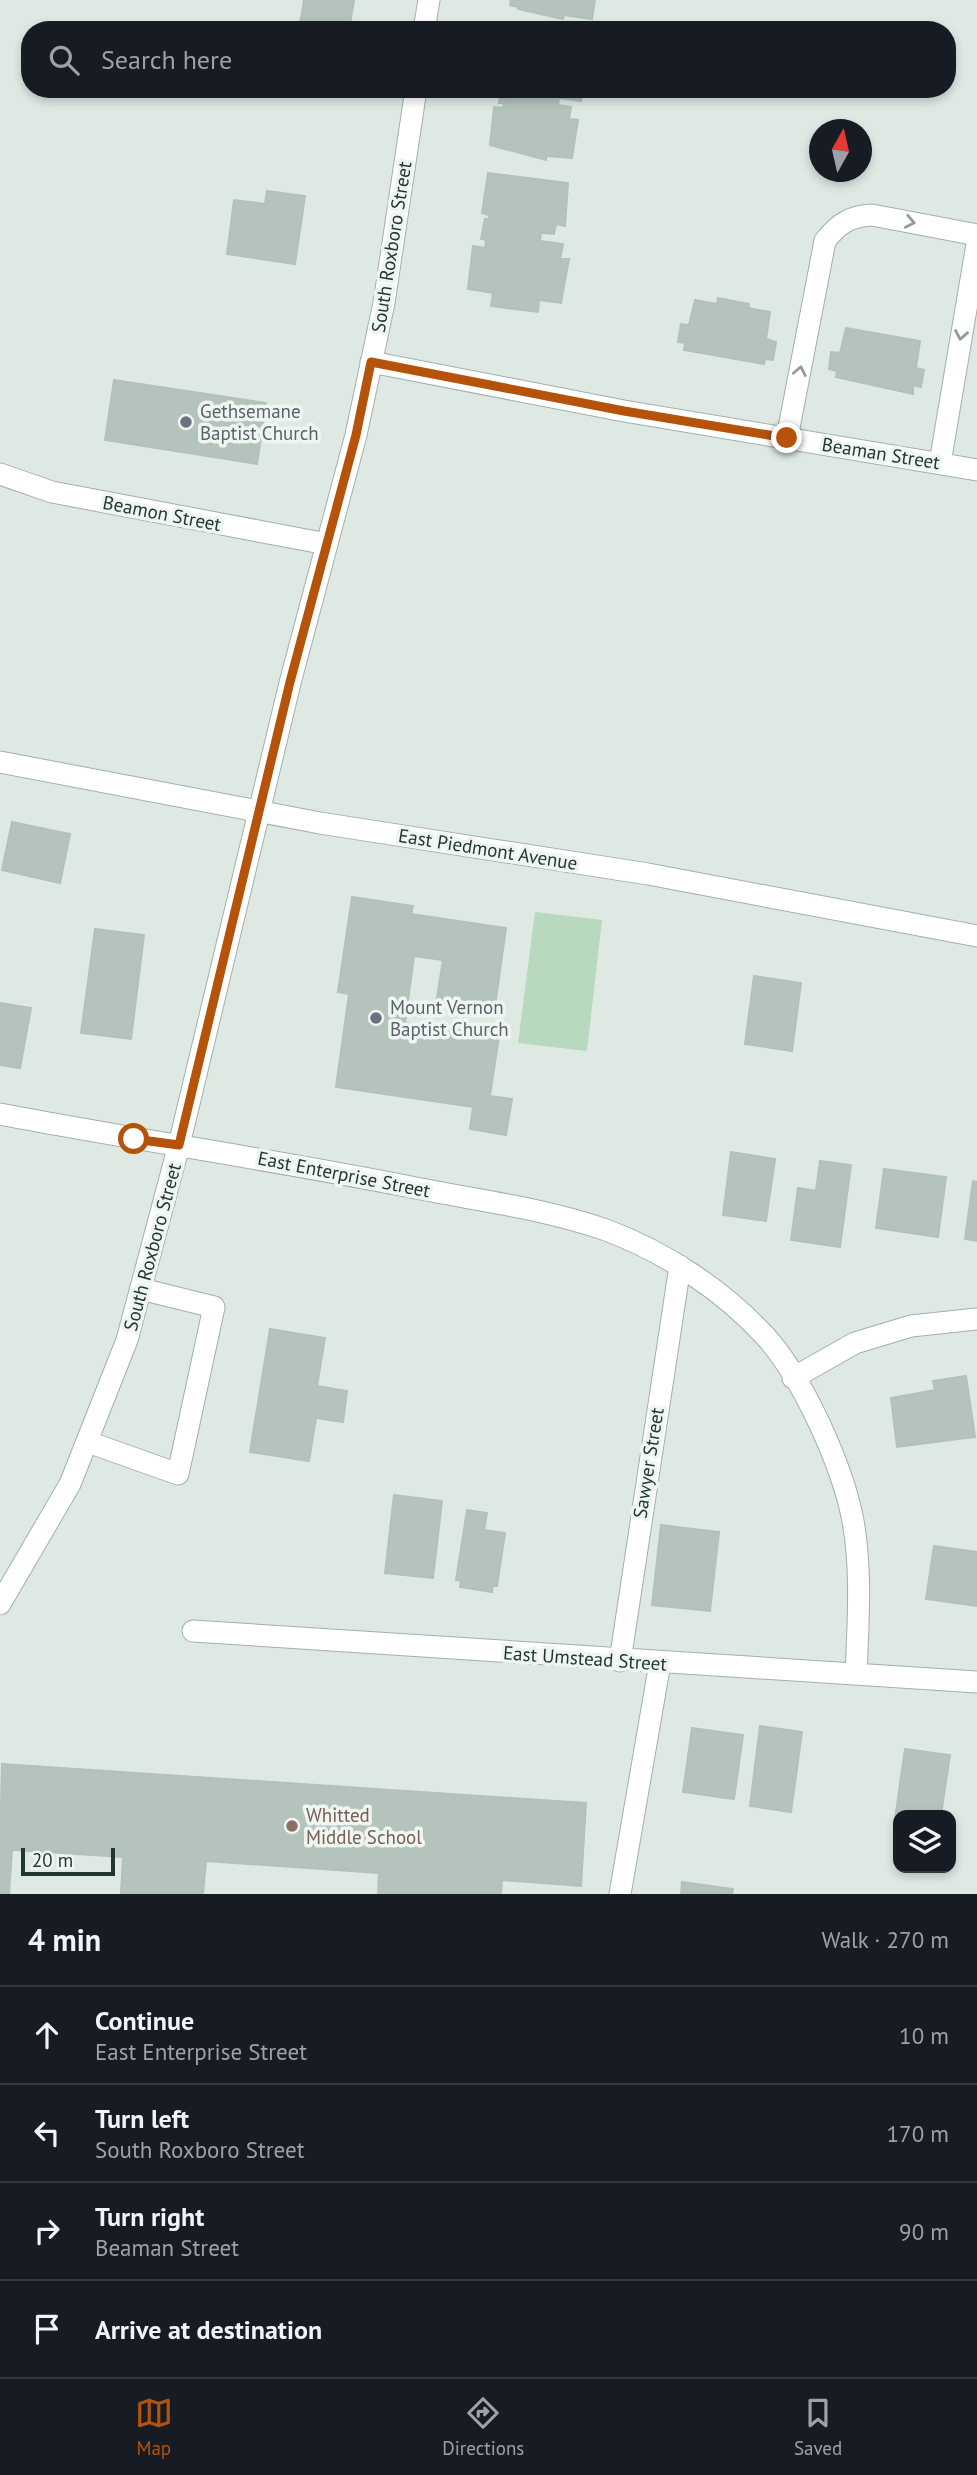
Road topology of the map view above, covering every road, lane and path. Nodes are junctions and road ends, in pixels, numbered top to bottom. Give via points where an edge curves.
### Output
1 (429, 0) edge
2 (426, 21) edge
3 (415, 98) edge
4 (977, 235) edge
5 (977, 244) edge
6 (371, 362) junction
7 (787, 438) junction
8 (940, 463) junction
9 (977, 470) edge
10 (0, 474) edge
11 (327, 544) junction
12 (0, 762) edge
13 (261, 810) junction
14 (977, 936) edge
15 (0, 1114) edge
16 (179, 1145) junction
17 (680, 1266) junction
18 (141, 1289) junction
19 (977, 1319) edge
20 (793, 1378) junction
21 (88, 1442) junction
22 (0, 1604) edge
23 (192, 1631) dead end
24 (620, 1661) junction
25 (660, 1663) junction
26 (856, 1674) junction
27 (977, 1682) edge
28 (620, 1894) edge

1 - 2 street
3 - 6 street, South Roxboro Street
7 -> 4 street via 825,241 836,227 855,216 872,215
5 -> 8 street
6 - 7 street, Beaman Street
6 - 11 street, South Roxboro Street
7 - 8 street, Beaman Street
8 - 9 street, Beaman Street
10 - 11 street, Beamon Street via 52,492
11 - 13 street, South Roxboro Street
12 - 13 street, East Piedmont Avenue
13 - 14 street, East Piedmont Avenue via 648,874
13 - 16 street, South Roxboro Street
15 - 16 street, East Enterprise Street
16 - 17 street, East Enterprise Street via 555,1216 615,1234
16 - 18 street, South Roxboro Street
17 - 20 street, East Enterprise Street via 767,1338
17 - 24 street, Sawyer Street
18 - 21 street, South Roxboro Street
18 - 21 street via 214,1307 178,1474
19 - 20 street via 911,1326 855,1343
20 - 26 street, East Enterprise Street via 824,1436 847,1495 858,1586
21 - 22 street, South Roxboro Street via 70,1484
23 - 24 street, East Umstead Street
24 - 25 street, East Umstead Street
25 - 26 street, East Umstead Street
25 - 28 street
26 - 27 street, East Umstead Street

